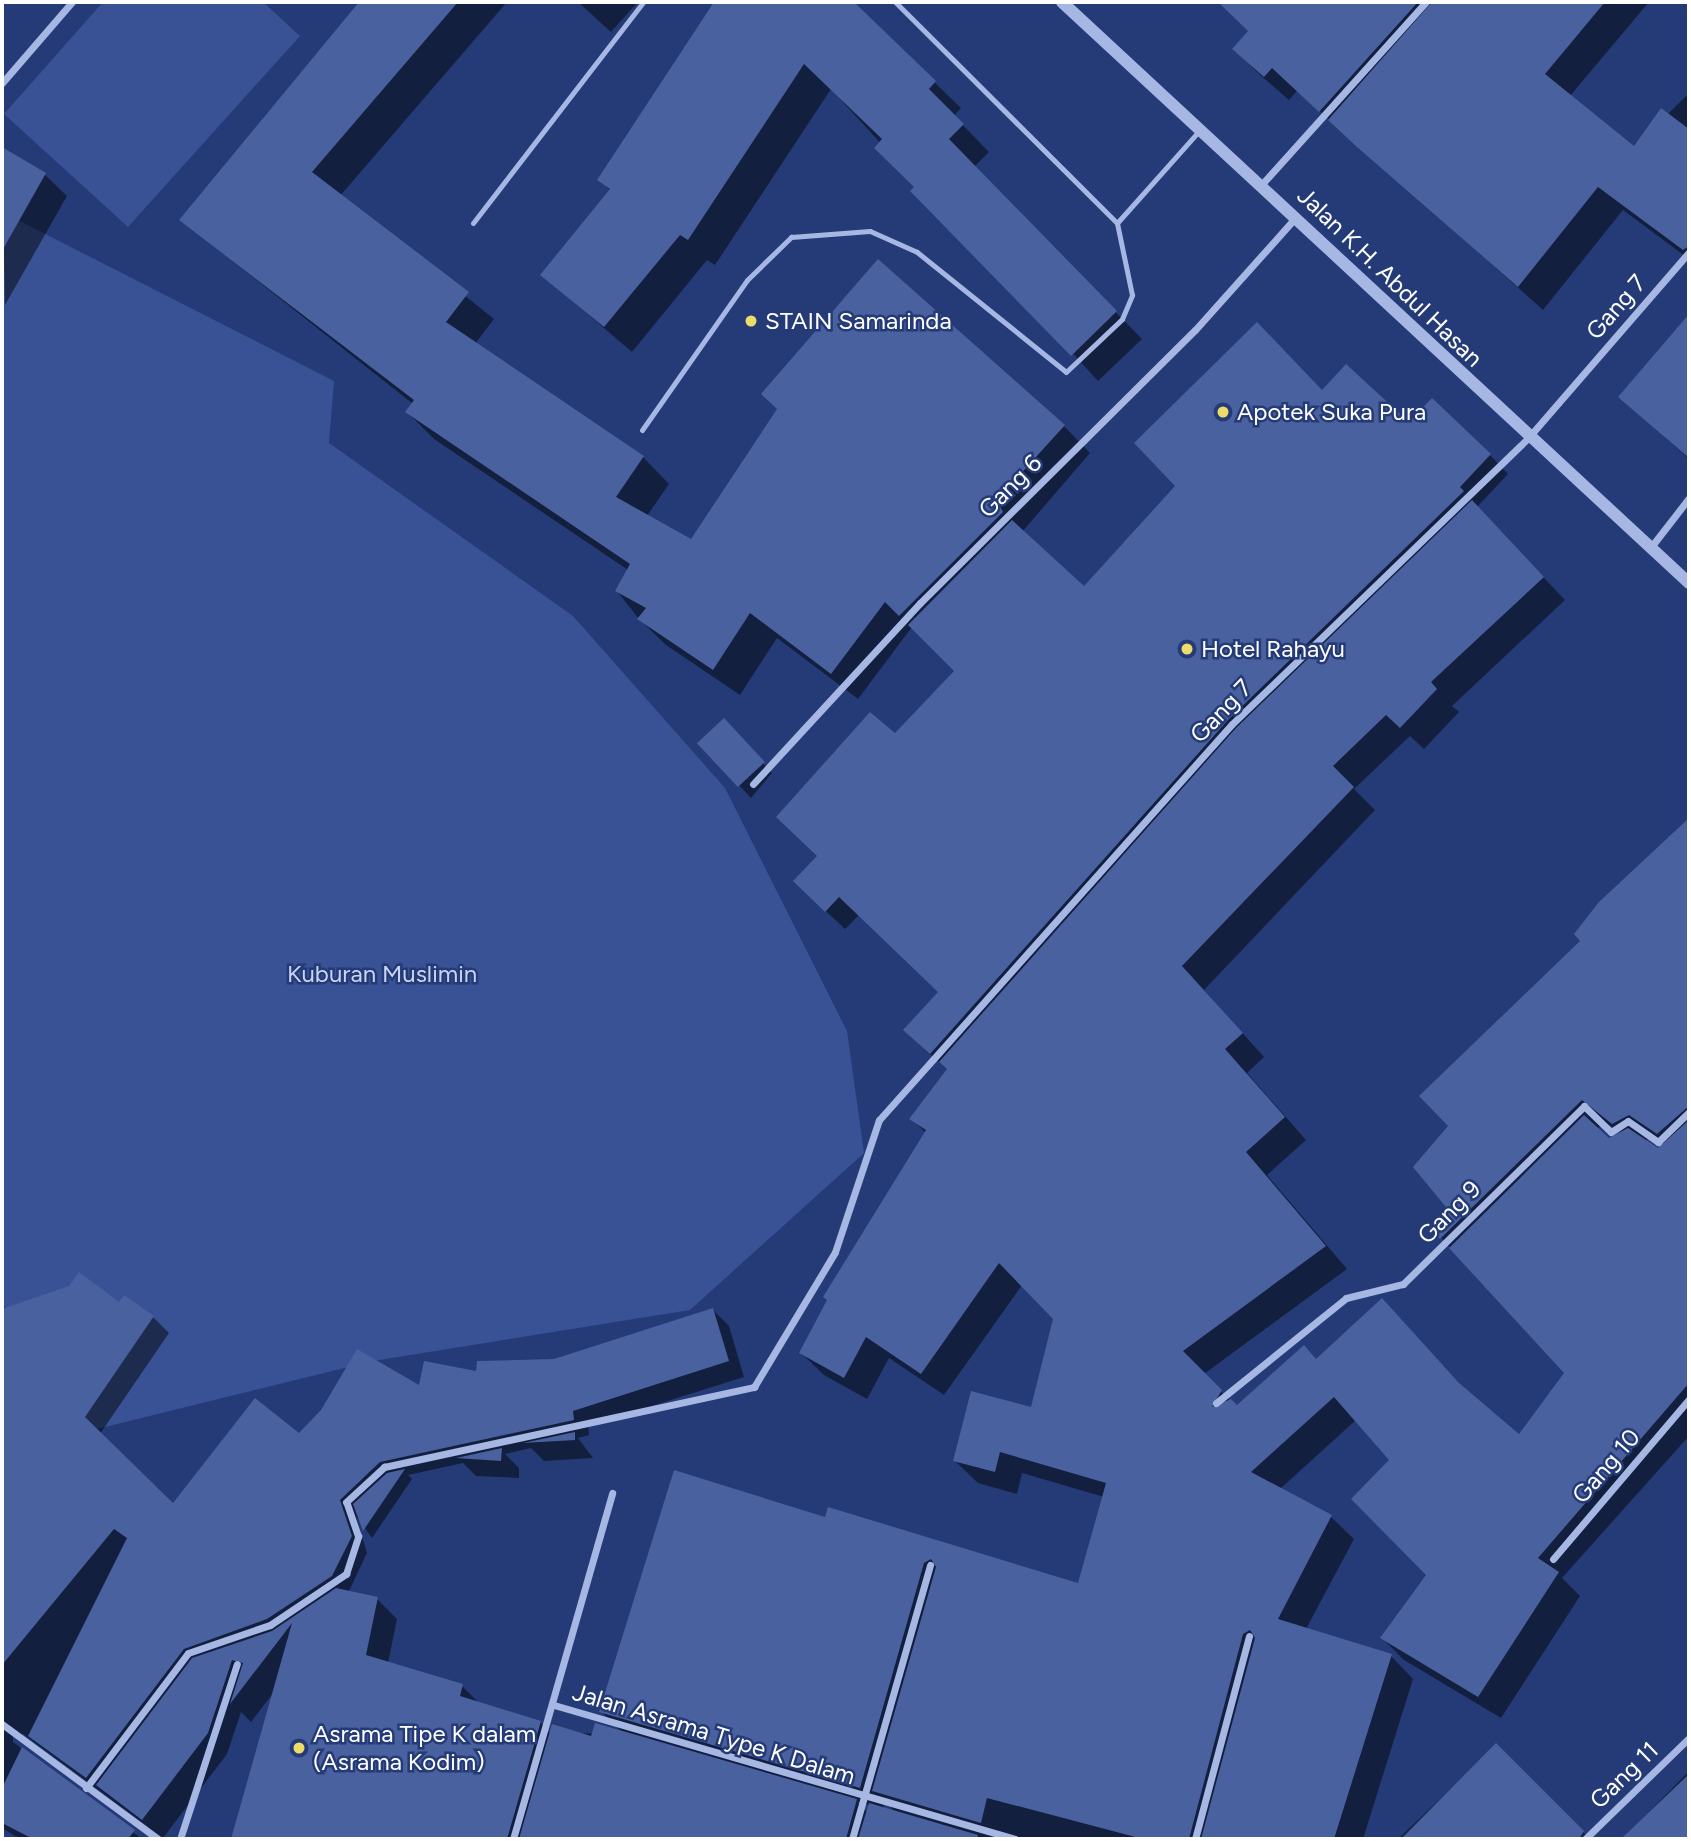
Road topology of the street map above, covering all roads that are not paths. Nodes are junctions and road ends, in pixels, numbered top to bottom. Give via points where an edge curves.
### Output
1 (72, 2) edge
2 (643, 2) edge
3 (895, 2) edge
4 (1062, 2) edge
5 (1426, 2) edge
6 (2, 82) edge
7 (1202, 128) junction
8 (1262, 184) junction
9 (1296, 217) junction
10 (473, 223) dead end
11 (1117, 223) junction
12 (1689, 252) edge
13 (642, 430) dead end
14 (1528, 439) junction
15 (1689, 498) edge
16 (1651, 547) junction
17 (1689, 583) edge
18 (753, 784) dead end
19 (1689, 1112) edge
20 (1689, 1399) edge
21 (1216, 1403) dead end
22 (612, 1493) dead end
23 (1553, 1559) dead end
24 (930, 1565) dead end
25 (1249, 1636) dead end
26 (236, 1664) dead end
27 (554, 1705) junction
28 (2, 1724) edge
29 (1689, 1738) edge
30 (86, 1788) junction
31 (863, 1800) junction
32 (158, 1839) edge
33 (180, 1839) edge
34 (513, 1839) edge
35 (852, 1839) edge
36 (1015, 1839) edge
37 (1195, 1839) edge
38 (1585, 1839) edge

1 - 6 street
2 - 10 lane
3 - 11 lane
4 - 7 street, Jalan K.H. Abdul Hasan
5 - 8 street
7 - 8 street, Jalan K.H. Abdul Hasan
7 - 11 lane
8 - 9 street, Jalan K.H. Abdul Hasan
9 - 14 street, Jalan K.H. Abdul Hasan
9 - 18 street, Gang 6 via 1195,330 920,603
11 - 13 lane via 1130,304 1075,369 1056,368 917,252 870,232 791,237 747,280
12 - 14 street, Gang 7
14 - 16 street, Jalan K.H. Abdul Hasan
14 - 30 street, Gang 7 via 1232,724 879,1120 835,1252 754,1387 384,1467 346,1502 358,1536 346,1573 270,1625 188,1653
15 - 16 street
16 - 17 street, Jalan K.H. Abdul Hasan
19 - 21 street, Gang 9 via 1658,1142 1628,1121 1611,1132 1584,1106 1403,1284 1346,1298
20 - 23 street, Gang 10
22 - 27 street, Jalan Asrama Type K Dalam
24 - 31 street, Jalan Asrama Type K Dalam
25 - 37 street
26 - 33 street
27 - 31 street, Jalan Asrama Type K Dalam
27 - 34 street, Jalan Asrama Type K Dalam
28 - 30 street
29 - 38 street, Gang 11
30 - 32 street
31 - 35 street, Jalan Asrama Type K Dalam
31 - 36 street, Jalan Asrama Type K Dalam

